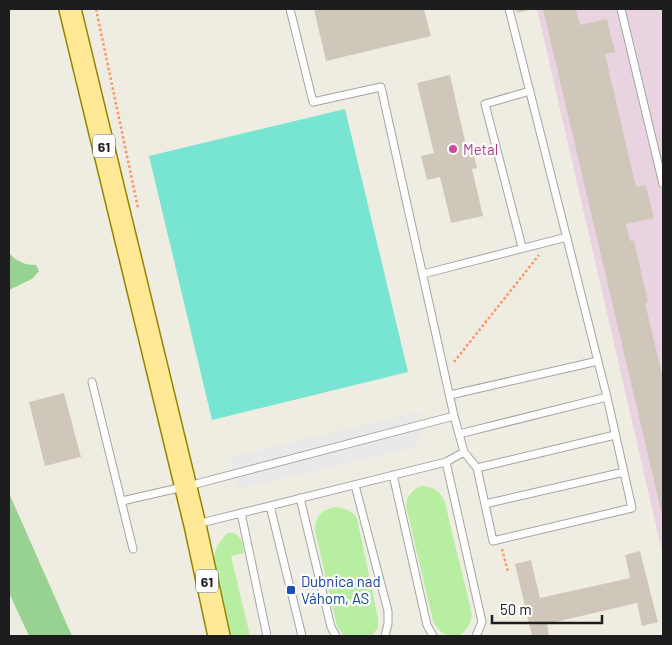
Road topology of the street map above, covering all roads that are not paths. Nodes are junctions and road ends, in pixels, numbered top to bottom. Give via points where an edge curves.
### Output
1 (70, 9) edge
2 (290, 9) edge
3 (510, 9) edge
4 (621, 9) edge
5 (530, 91) junction
6 (663, 184) edge
7 (567, 237) junction
8 (522, 247) junction
9 (423, 274) junction
10 (598, 361) junction
11 (92, 382) dead end
12 (450, 395) junction
13 (607, 397) junction
14 (454, 416) junction
15 (459, 434) junction
16 (615, 435) junction
17 (464, 452) junction
18 (446, 462) junction
19 (477, 468) junction
20 (624, 472) junction
21 (393, 475) junction
22 (355, 484) junction
23 (185, 487) junction
24 (300, 498) junction
25 (122, 501) junction
26 (485, 504) junction
27 (270, 506) junction
28 (241, 513) junction
29 (195, 525) junction
30 (133, 548) dead end
31 (219, 636) edge
32 (267, 636) edge
33 (302, 636) edge
34 (336, 636) edge
35 (385, 636) edge
36 (433, 636) edge
37 (476, 636) edge

1 - 23 main road, 61
2 - 9 lane via 314,102 381,87
3 - 5 lane
4 - 6 lane
5 - 7 lane
5 - 8 lane via 485,104
7 - 8 lane
7 - 10 lane
8 - 9 lane
9 - 12 lane
10 - 12 lane
10 - 13 lane
11 - 25 lane
12 - 14 lane
13 - 15 lane
13 - 16 lane
14 - 15 lane
14 - 23 lane
15 - 17 lane
16 - 19 lane
16 - 20 lane
17 - 18 lane
17 - 19 lane
18 - 21 lane
18 - 37 lane via 482,622
19 - 26 lane
20 - 26 lane
20 - 26 lane via 632,508 500,540 493,541
21 - 22 lane
21 - 36 lane via 427,625
22 - 24 lane
22 - 35 lane via 388,611
23 - 25 lane
23 - 29 main road, 61
24 - 27 lane
24 - 34 lane via 331,627
25 - 30 lane
27 - 28 lane
27 - 33 lane
28 - 29 lane
28 - 32 lane
29 - 31 main road, 61

